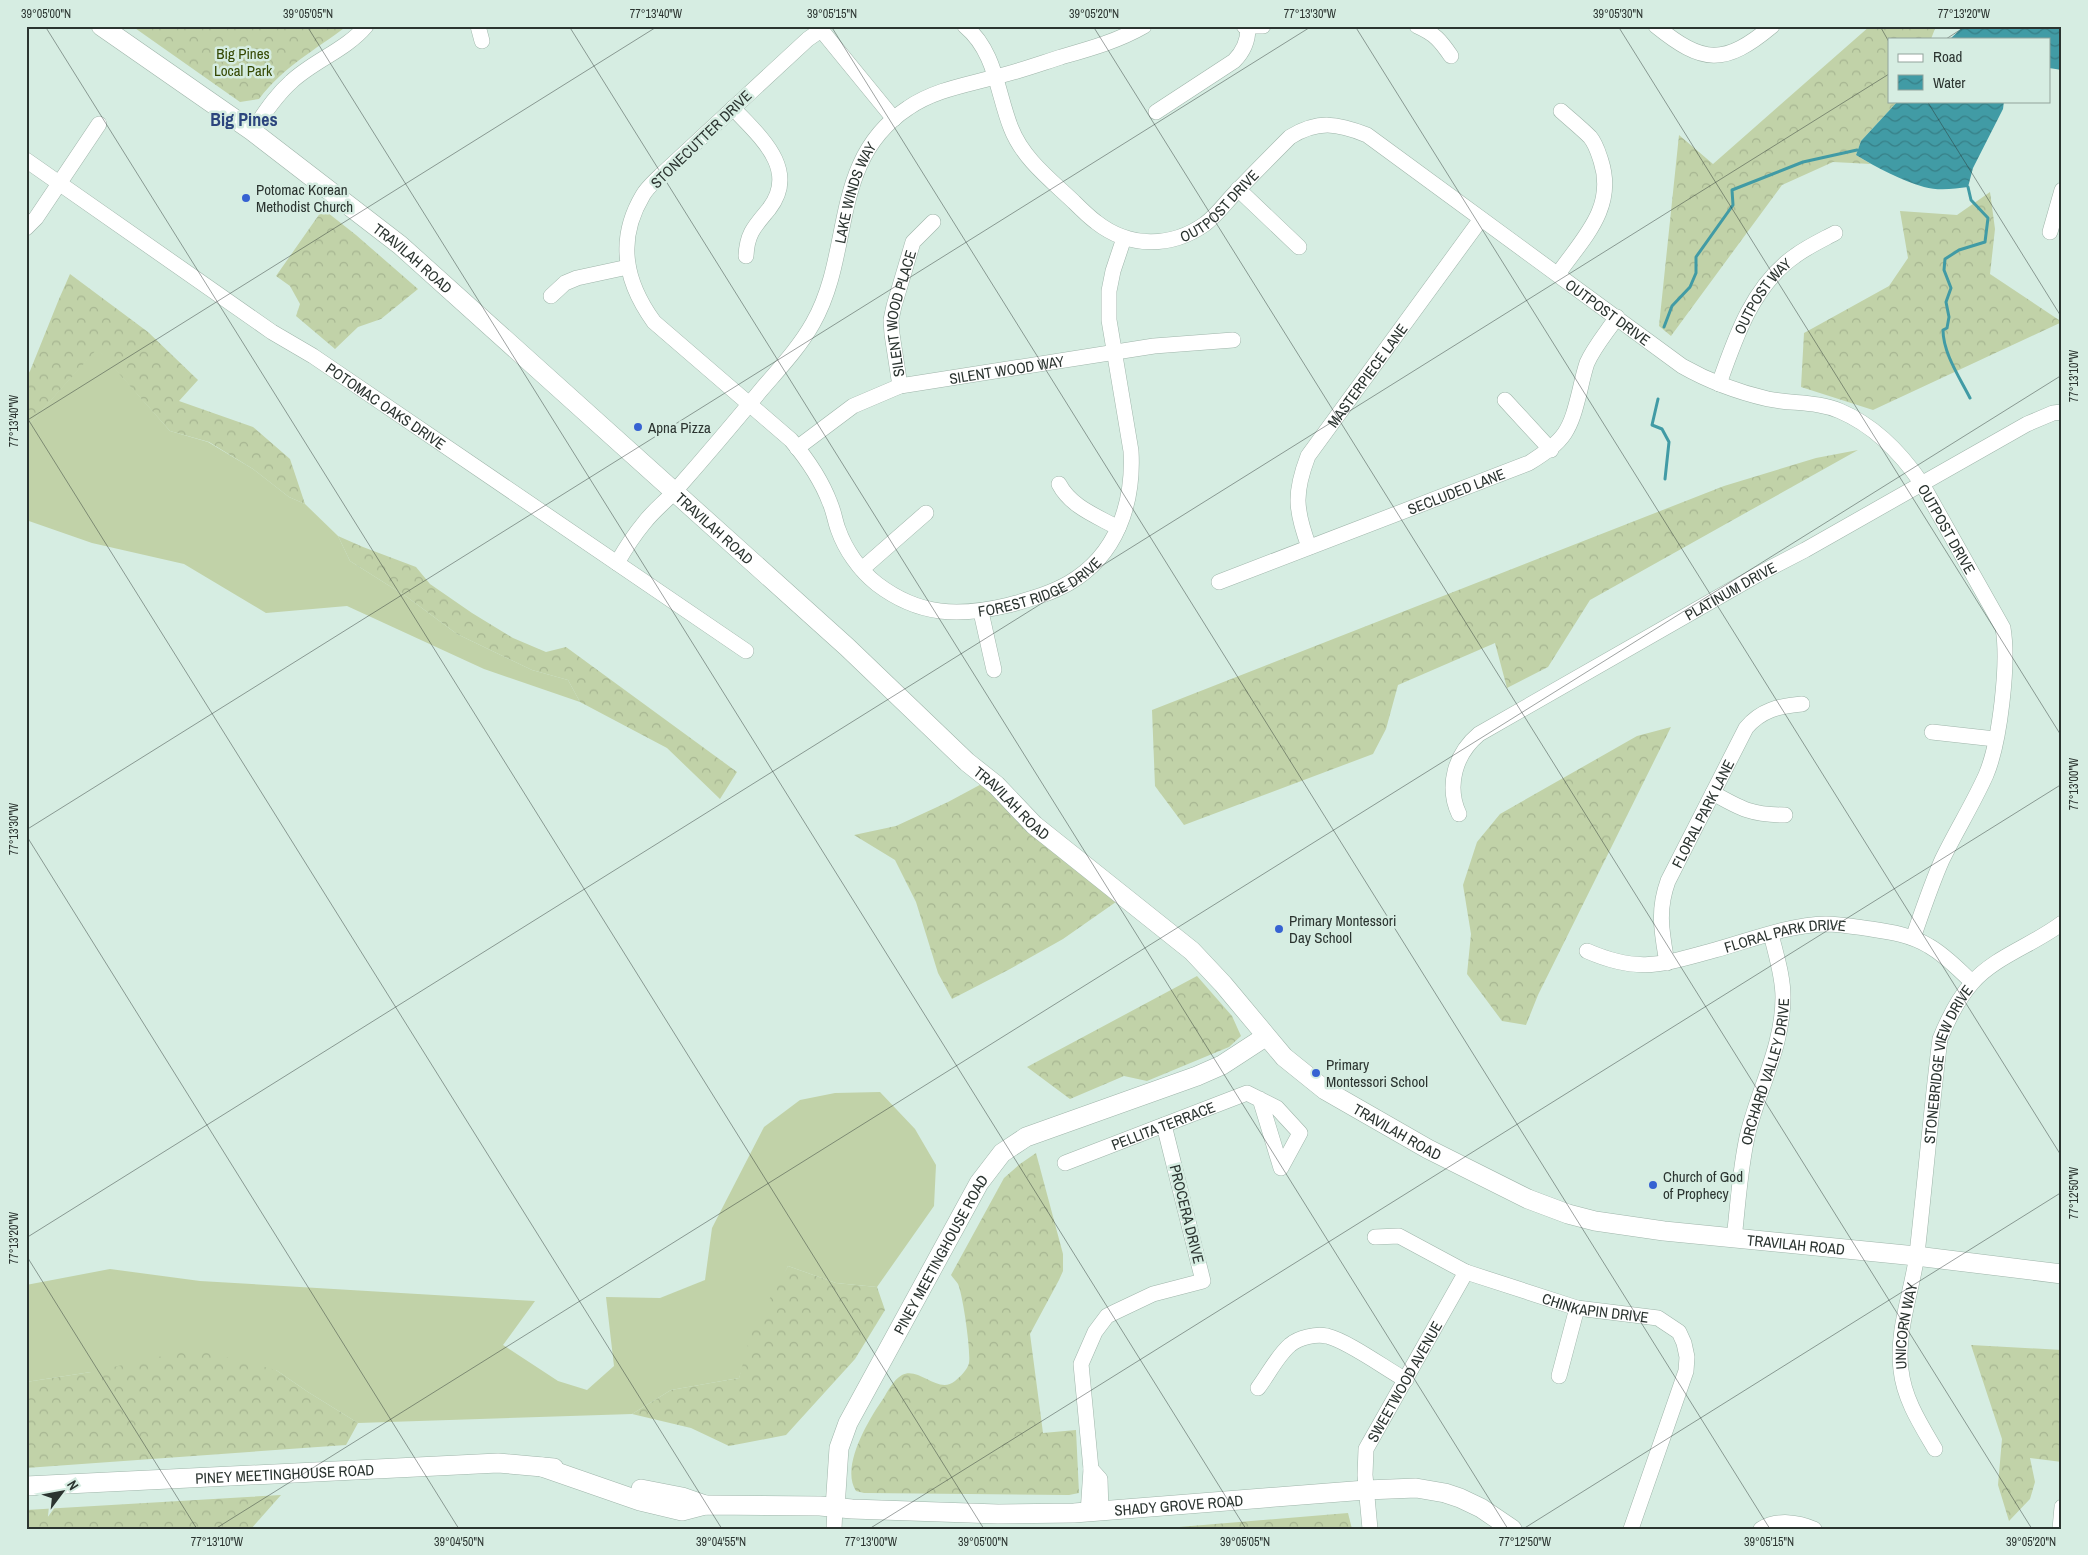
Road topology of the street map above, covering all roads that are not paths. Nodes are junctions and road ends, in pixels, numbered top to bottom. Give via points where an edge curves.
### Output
1 (101, 26) edge
2 (366, 26) edge
3 (965, 26) edge
4 (1144, 26) edge
5 (1263, 26) edge
6 (1417, 26) edge
7 (1656, 26) edge
8 (1772, 26) edge
9 (1246, 27) edge
10 (819, 28) edge
11 (1451, 56) dead end
12 (996, 77) junction
13 (733, 108) junction
14 (1561, 111) dead end
15 (1156, 112) dead end
16 (894, 119) junction
17 (99, 124) dead end
18 (252, 131) junction
19 (26, 160) edge
20 (58, 182) junction
21 (1238, 189) junction
22 (2062, 190) edge
23 (1481, 219) junction
24 (933, 222) dead end
25 (26, 228) edge
26 (2050, 232) dead end
27 (1835, 233) dead end
28 (1124, 238) junction
29 (1299, 247) dead end
30 (746, 256) dead end
31 (628, 267) junction
32 (1558, 274) junction
33 (551, 296) dead end
34 (1617, 318) junction
35 (1233, 340) dead end
36 (1114, 353) junction
37 (1719, 384) junction
38 (900, 386) junction
39 (1505, 400) dead end
40 (749, 404) junction
41 (2062, 412) edge
42 (798, 448) junction
43 (1551, 450) junction
44 (1059, 484) dead end
45 (1922, 484) junction
46 (674, 492) junction
47 (926, 513) dead end
48 (1118, 528) junction
49 (1309, 547) junction
50 (617, 563) junction
51 (862, 569) junction
52 (1219, 582) dead end
53 (981, 612) junction
54 (746, 651) dead end
55 (994, 670) dead end
56 (1802, 704) dead end
57 (1932, 732) dead end
58 (1995, 739) junction
59 (1713, 793) junction
60 (1459, 814) dead end
61 (1784, 815) dead end
62 (2062, 923) edge
63 (1771, 934) junction
64 (1912, 938) junction
65 (1587, 951) dead end
66 (1667, 963) junction
67 (1972, 982) junction
68 (1266, 1036) junction
69 (1260, 1099) dead end
70 (1164, 1125) junction
71 (1065, 1163) dead end
72 (1375, 1236) dead end
73 (1734, 1239) junction
74 (1916, 1256) junction
75 (1466, 1272) junction
76 (2062, 1274) edge
77 (1577, 1308) junction
78 (1559, 1376) dead end
79 (1406, 1380) junction
80 (1258, 1388) dead end
81 (1935, 1449) dead end
82 (26, 1486) edge
83 (1366, 1490) junction
84 (2062, 1507) edge
85 (835, 1508) junction
86 (1094, 1512) junction
87 (834, 1529) edge
88 (1370, 1529) edge
89 (1512, 1529) edge
90 (1631, 1529) edge
91 (1761, 1529) edge
92 (1814, 1529) edge
93 (2060, 1529) edge

1 - 18 main road, TRAVILAH ROAD
2 - 18 street via 352,40 291,81
3 - 12 street, OUTPOST DRIVE via 985,49
4 - 12 street, LAKE WINDS WAY via 1106,44
5 - 9 street
6 - 11 street via 1436,36
7 - 8 street via 1679,44 1697,54 1709,56 1737,51
9 - 15 street via 1248,39 1234,61
10 - 13 street, STONECUTTER DRIVE
10 - 16 street
12 - 16 street, LAKE WINDS WAY via 927,98
12 - 28 street, OUTPOST DRIVE via 1011,128 1032,162 1097,223
13 - 30 street via 770,148 776,159 779,179 773,203 750,232
13 - 31 street, STONECUTTER DRIVE via 643,194 628,231
14 - 32 street via 1597,147 1606,186 1600,215
16 - 40 street, LAKE WINDS WAY via 872,141 856,171 832,274 813,323 794,352
17 - 20 street
18 - 46 main road, TRAVILAH ROAD via 400,245
19 - 20 street, POTOMAC OAKS DRIVE
20 - 25 street
20 - 50 street, POTOMAC OAKS DRIVE via 272,332 314,356
21 - 23 street, OUTPOST DRIVE via 1300,130 1326,124 1345,126 1367,135
21 - 28 street, OUTPOST DRIVE via 1206,223 1187,235 1156,242
21 - 29 street
22 - 26 street
23 - 32 street, OUTPOST DRIVE
23 - 49 street, MASTERPIECE LANE via 1308,456 1299,479 1297,503
24 - 38 street, SILENT WOOD PLACE via 913,242 891,320
27 - 37 street, OUTPOST WAY via 1795,256 1765,285 1748,313
28 - 36 street, FOREST RIDGE DRIVE via 1109,291 1108,320
31 - 33 street via 577,278 565,283
31 - 40 street, STONECUTTER DRIVE via 640,303 654,322
32 - 34 street, OUTPOST DRIVE
34 - 37 street, OUTPOST DRIVE via 1682,366
34 - 43 street, SECLUDED LANE via 1586,365 1573,420
35 - 36 street, SILENT WOOD WAY via 1154,346
36 - 38 street, SILENT WOOD WAY
36 - 48 street, FOREST RIDGE DRIVE via 1132,471 1129,501
37 - 45 street, OUTPOST DRIVE via 1770,399 1807,402 1839,411 1871,428 1907,462
38 - 42 street, SILENT WOOD WAY via 853,406
39 - 43 street
40 - 42 street, FOREST RIDGE DRIVE
40 - 46 street, LAKE WINDS WAY
41 - 45 street, PLATINUM DRIVE via 2027,424
42 - 51 street, FOREST RIDGE DRIVE via 820,480 845,545
43 - 49 street, SECLUDED LANE via 1529,463
44 - 48 street via 1074,503
45 - 58 street, OUTPOST DRIVE via 2003,628 2006,658
45 - 60 street, PLATINUM DRIVE via 1479,734 1469,742 1456,765 1453,792
46 - 50 street, LAKE WINDS WAY via 644,522
46 - 68 main road, TRAVILAH ROAD via 996,785 1034,826 1192,951
47 - 51 street
48 - 53 street, FOREST RIDGE DRIVE via 1094,563 1070,583 1035,598
49 - 52 street, SECLUDED LANE
50 - 54 street, POTOMAC OAKS DRIVE
51 - 53 street, FOREST RIDGE DRIVE via 892,595 920,607 957,613
53 - 55 street
56 - 59 street, FLORAL PARK LANE via 1763,712 1753,719
57 - 58 street
58 - 64 street, OUTPOST DRIVE via 1986,773 1942,860
59 - 61 street via 1739,808 1761,815
59 - 66 street, FLORAL PARK LANE via 1662,895 1660,910
62 - 67 street, STONEBRIDGE VIEW DRIVE via 1993,965
63 - 64 street, FLORAL PARK DRIVE via 1826,924 1894,932
63 - 66 street, FLORAL PARK DRIVE
63 - 73 street, ORCHARD VALLEY DRIVE via 1781,979 1781,1015 1772,1060 1748,1134
64 - 67 street, FLORAL PARK DRIVE via 1946,958
65 - 66 street, FLORAL PARK DRIVE via 1622,964
67 - 74 street, STONEBRIDGE VIEW DRIVE via 1950,1014 1940,1039
68 - 73 main road, TRAVILAH ROAD via 1284,1057 1326,1090 1428,1149 1528,1199 1595,1221
68 - 85 main road, PINEY MEETINGHOUSE ROAD via 1230,1060 1196,1076 1040,1131 1002,1153 979,1183 848,1423 839,1448
69 - 70 street, PELLITA TERRACE via 1247,1093
70 - 71 street, PELLITA TERRACE
70 - 86 street, PROCERA DRIVE via 1203,1281 1153,1294 1107,1316 1095,1332 1081,1364 1091,1469 1100,1480
72 - 75 street, CHINKAPIN DRIVE via 1399,1236
73 - 74 main road, TRAVILAH ROAD
74 - 76 main road, TRAVILAH ROAD
74 - 81 street, UNICORN WAY via 1901,1337 1901,1370 1916,1416
75 - 77 street, CHINKAPIN DRIVE
75 - 79 street, SWEETWOOD AVENUE
77 - 78 street
77 - 90 street, CHINKAPIN DRIVE via 1658,1318 1679,1332 1684,1343 1686,1371
79 - 80 street via 1339,1341 1327,1336 1313,1336 1290,1345
79 - 83 street, SWEETWOOD AVENUE via 1366,1449
82 - 85 main road, PINEY MEETINGHOUSE ROAD via 498,1463 542,1467 640,1501 682,1511 705,1505
83 - 86 main road, SHADY GROVE ROAD
83 - 88 street, SWEETWOOD AVENUE
83 - 89 main road, SHADY GROVE ROAD via 1416,1488 1444,1493 1481,1508
84 - 93 street
85 - 86 main road, SHADY GROVE ROAD via 998,1514
85 - 87 street
91 - 92 street via 1776,1523 1790,1523

